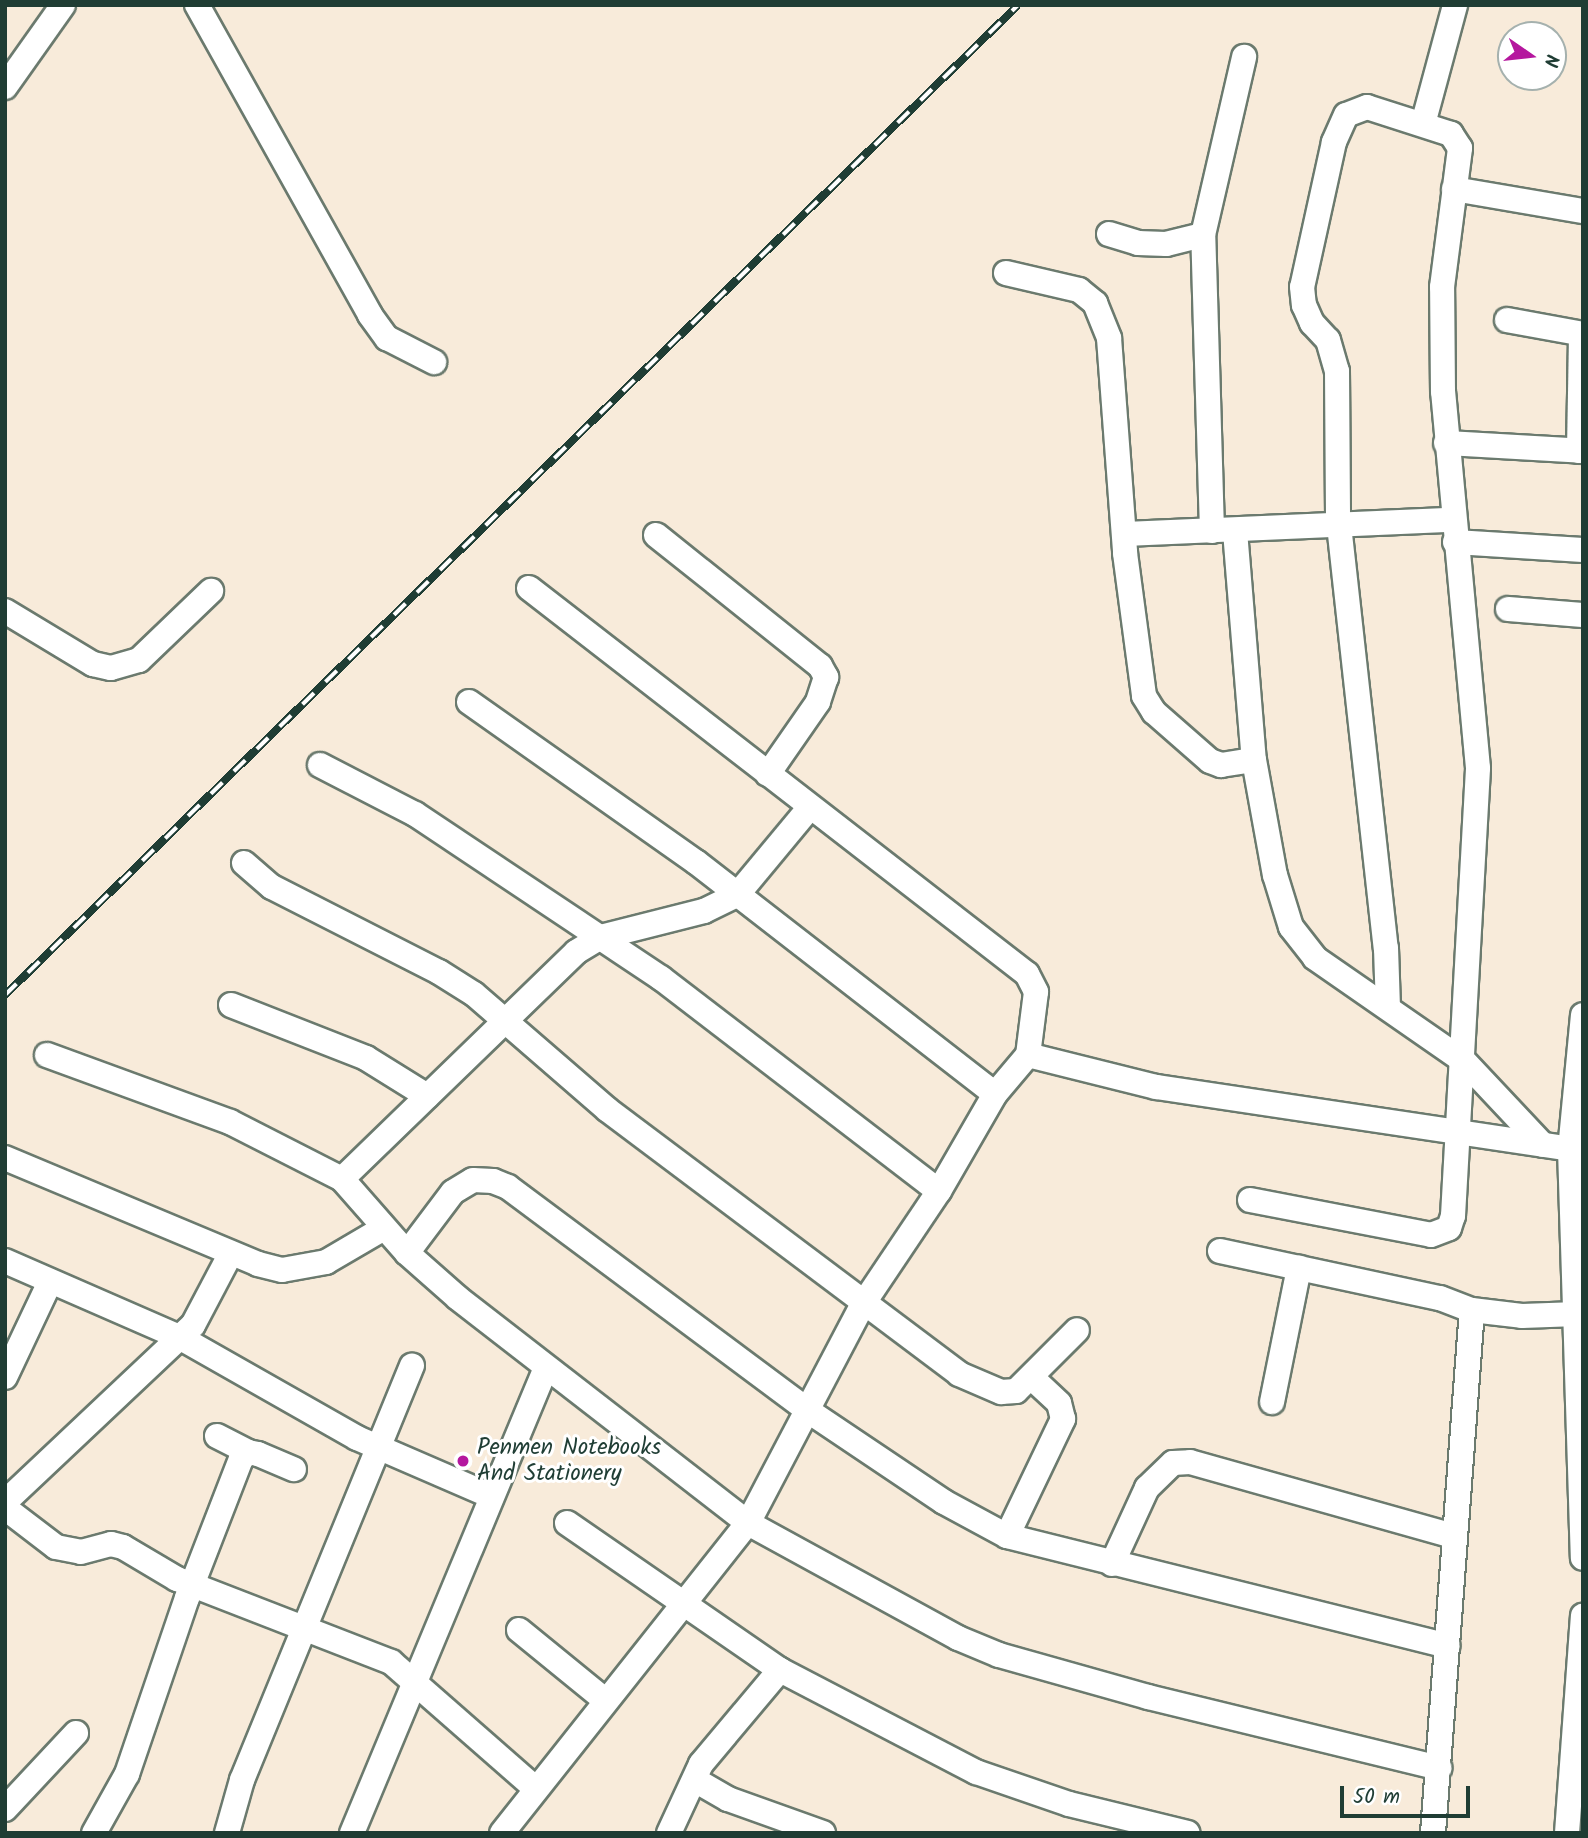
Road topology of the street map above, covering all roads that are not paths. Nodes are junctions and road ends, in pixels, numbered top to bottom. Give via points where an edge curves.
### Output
1 (63, 5) edge
2 (197, 5) edge
3 (1455, 5) edge
4 (1244, 57) dead end
5 (5, 87) edge
6 (1423, 124) junction
7 (1454, 189) junction
8 (1583, 211) edge
9 (1109, 234) dead end
10 (1203, 235) junction
11 (1006, 273) dead end
12 (1507, 320) dead end
13 (1582, 334) edge
14 (434, 362) dead end
15 (1446, 443) junction
16 (1581, 451) edge
17 (1339, 523) junction
18 (1223, 531) junction
19 (1454, 531) junction
20 (1125, 534) junction
21 (656, 535) dead end
22 (1583, 550) edge
23 (529, 588) dead end
24 (211, 591) dead end
25 (1508, 609) dead end
26 (5, 611) edge
27 (1583, 614) edge
28 (469, 702) dead end
29 (1254, 760) junction
30 (320, 765) dead end
31 (768, 774) junction
32 (810, 807) junction
33 (244, 863) dead end
34 (737, 895) junction
35 (601, 937) junction
36 (231, 1005) dead end
37 (1388, 1007) junction
38 (1583, 1015) edge
39 (505, 1021) junction
40 (47, 1055) dead end
41 (1028, 1055) junction
42 (1464, 1061) junction
43 (995, 1094) junction
44 (427, 1096) junction
45 (1461, 1133) junction
46 (1543, 1145) junction
47 (1570, 1149) junction
48 (5, 1158) edge
49 (342, 1179) junction
50 (939, 1191) junction
51 (1577, 1196) edge
52 (1250, 1200) dead end
53 (384, 1228) junction
54 (1220, 1251) dead end
55 (231, 1253) junction
56 (407, 1253) junction
57 (5, 1261) edge
58 (1299, 1268) junction
59 (50, 1282) junction
60 (863, 1304) junction
61 (1472, 1310) junction
62 (1577, 1314) junction
63 (1077, 1330) dead end
64 (181, 1338) junction
65 (412, 1365) dead end
66 (545, 1370) junction
67 (5, 1377) edge
68 (1033, 1379) junction
69 (1272, 1402) dead end
70 (810, 1412) junction
71 (217, 1436) dead end
72 (376, 1447) junction
73 (248, 1452) junction
74 (295, 1469) dead end
75 (491, 1496) junction
76 (5, 1502) edge
77 (5, 1508) edge
78 (567, 1523) dead end
79 (748, 1523) junction
80 (1007, 1536) junction
81 (1452, 1536) junction
82 (1581, 1543) edge
83 (1112, 1564) junction
84 (192, 1586) junction
85 (680, 1603) junction
86 (1583, 1616) edge
87 (306, 1626) junction
88 (519, 1630) dead end
89 (1447, 1646) junction
90 (780, 1670) junction
91 (414, 1685) junction
92 (606, 1701) junction
93 (76, 1733) dead end
94 (1439, 1768) junction
95 (695, 1780) junction
96 (535, 1788) junction
97 (5, 1809) edge
98 (94, 1833) edge
99 (227, 1833) edge
100 (352, 1833) edge
101 (502, 1833) edge
102 (669, 1833) edge
103 (823, 1833) edge
104 (1188, 1833) edge
105 (1433, 1833) edge
106 (1567, 1833) edge

1 - 5 street
2 - 14 street via 370,315 387,338
3 - 6 street
4 - 10 street
6 - 7 street via 1451,134 1460,148
6 - 17 street via 1367,107 1346,115 1334,142 1302,287 1304,305 1312,323 1328,340 1337,371
7 - 8 street
7 - 15 street via 1442,287
9 - 10 street via 1138,243 1166,244
10 - 18 street
11 - 20 street via 1079,290 1095,303 1109,338
12 - 13 street
13 - 16 street
15 - 16 street
15 - 19 street
17 - 18 street
17 - 19 street
17 - 37 street via 1386,948
18 - 20 street
18 - 29 street
19 - 22 street
19 - 42 street via 1478,768
20 - 29 street via 1144,696 1154,712 1210,761 1221,765
21 - 31 street via 820,666 826,677 818,702
23 - 31 street
24 - 26 street via 139,660 111,668 93,664
25 - 27 street
28 - 34 street
29 - 37 street via 1275,875 1291,927 1315,958
30 - 35 street via 415,814
31 - 32 street
32 - 34 street
32 - 41 street via 1027,974 1036,992
33 - 39 street via 291,898 439,972
34 - 35 street via 704,911
34 - 43 street
35 - 39 street via 576,952
35 - 50 street
36 - 44 street via 366,1058
37 - 42 street
38 - 47 street
39 - 44 street
39 - 60 street via 608,1110
40 - 49 street via 230,1122
41 - 43 street
41 - 45 street via 1156,1087
42 - 45 street
42 - 46 street
43 - 50 street
44 - 49 street
45 - 46 street
45 - 52 street via 1453,1216 1443,1233 1431,1235
46 - 47 street
47 - 51 street
48 - 55 street
49 - 53 street
50 - 60 street
51 - 62 street
53 - 55 street via 326,1262 301,1270 258,1264
53 - 56 street
54 - 58 street
55 - 64 street via 206,1304
56 - 66 street
56 - 70 street via 453,1192 473,1180 493,1181 508,1187
57 - 59 street
58 - 61 street via 1440,1298
58 - 69 street
59 - 64 street
59 - 67 street
60 - 68 street via 959,1374 1001,1392 1016,1391
60 - 70 street
61 - 62 street via 1522,1317
61 - 81 street
62 - 82 street
63 - 68 street
64 - 72 street
64 - 76 street
65 - 72 street
66 - 75 street
66 - 79 street
68 - 80 street via 1059,1403 1063,1419
70 - 79 street
70 - 80 street via 944,1502
71 - 73 street
72 - 75 street
72 - 87 street
73 - 74 street
73 - 84 street
75 - 91 street
77 - 84 street via 56,1547 81,1552 111,1544 123,1547
78 - 85 street
79 - 85 street
79 - 94 street via 958,1638 999,1655 1148,1697
80 - 83 street
81 - 83 street via 1190,1462 1173,1463 1147,1488
81 - 89 street
83 - 89 street
84 - 87 street
84 - 98 street via 127,1774
85 - 90 street
85 - 92 street
86 - 106 street
87 - 91 street via 391,1662
87 - 99 street via 242,1780
88 - 92 street
89 - 94 street
90 - 95 street via 711,1749
90 - 104 street via 976,1772 1069,1804
91 - 96 street
91 - 100 street
92 - 96 street
93 - 97 street
94 - 105 street
95 - 102 street
95 - 103 street via 728,1799
96 - 101 street

